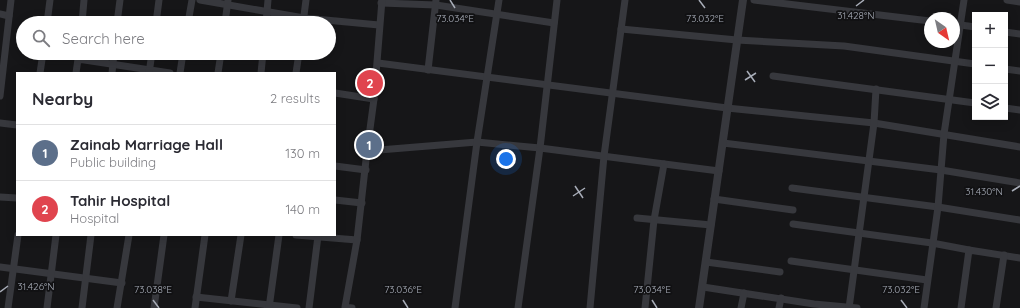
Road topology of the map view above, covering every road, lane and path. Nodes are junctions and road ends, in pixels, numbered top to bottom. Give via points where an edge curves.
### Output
1 (11, 0) edge
2 (50, 0) edge
3 (84, 0) edge
4 (120, 0) edge
5 (159, 0) edge
6 (192, 0) edge
7 (200, 0) edge
8 (268, 0) edge
9 (306, 0) edge
10 (499, 0) edge
11 (557, 0) edge
12 (625, 0) edge
13 (743, 0) edge
14 (754, 0) edge
15 (964, 0) edge
16 (1008, 0) edge
17 (382, 2) edge
18 (1020, 2) edge
19 (228, 3) edge
20 (436, 3) edge
21 (267, 12) junction
22 (0, 14) edge
23 (960, 14) edge
24 (497, 15) junction
25 (9, 16) junction
26 (48, 16) edge
27 (83, 16) edge
28 (119, 16) edge
29 (157, 16) edge
30 (189, 16) edge
31 (226, 16) edge
32 (267, 16) edge
33 (285, 16) edge
34 (304, 16) edge
35 (924, 21) edge
36 (336, 22) edge
37 (554, 23) junction
38 (379, 25) junction
39 (960, 25) edge
40 (972, 27) edge
41 (621, 29) junction
42 (1008, 32) edge
43 (1020, 34) edge
44 (737, 40) junction
45 (956, 48) edge
46 (2, 54) edge
47 (42, 60) edge
48 (78, 60) edge
49 (96, 60) edge
50 (113, 60) edge
51 (151, 60) edge
52 (182, 60) edge
53 (220, 60) edge
54 (262, 60) edge
55 (298, 60) edge
56 (956, 61) junction
57 (378, 63) junction
58 (113, 64) junction
59 (972, 64) edge
60 (1008, 69) edge
61 (428, 70) junction
62 (1020, 71) edge
63 (40, 72) edge
64 (76, 72) edge
65 (112, 72) edge
66 (149, 72) edge
67 (180, 72) edge
68 (218, 72) edge
69 (261, 72) edge
70 (296, 72) edge
71 (773, 76) dead end
72 (486, 77) junction
73 (547, 84) junction
74 (876, 89) junction
75 (0, 91) edge
76 (336, 93) edge
77 (612, 93) junction
78 (950, 98) junction
79 (374, 99) junction
80 (972, 102) edge
81 (727, 108) junction
82 (1008, 108) edge
83 (1020, 110) edge
84 (0, 123) edge
85 (874, 123) junction
86 (16, 125) edge
87 (944, 134) junction
88 (477, 142) junction
89 (723, 143) junction
90 (1020, 147) edge
91 (540, 148) junction
92 (367, 151) junction
93 (604, 156) junction
94 (870, 160) junction
95 (664, 164) junction
96 (336, 166) edge
97 (366, 170) junction
98 (941, 170) junction
99 (719, 171) junction
100 (1020, 183) edge
101 (792, 188) dead end
102 (0, 196) edge
103 (865, 196) junction
104 (16, 198) edge
105 (714, 199) junction
106 (336, 200) edge
107 (362, 203) junction
108 (938, 207) junction
109 (793, 210) dead end
110 (637, 218) dead end
111 (654, 220) junction
112 (1020, 220) edge
113 (793, 224) dead end
114 (711, 225) junction
115 (859, 232) junction
116 (18, 236) edge
117 (56, 236) edge
118 (91, 236) edge
119 (129, 236) edge
120 (164, 236) edge
121 (205, 236) edge
122 (242, 236) edge
123 (279, 236) edge
124 (318, 236) joint
125 (357, 240) junction
126 (932, 243) junction
127 (969, 250) junction
128 (1004, 255) junction
129 (1020, 258) edge
130 (791, 261) dead end
131 (706, 262) junction
132 (0, 267) edge
133 (855, 268) junction
134 (14, 269) junction
135 (780, 272) dead end
136 (51, 274) junction
137 (84, 279) junction
138 (927, 280) junction
139 (122, 283) junction
140 (703, 287) junction
141 (744, 293) junction
142 (196, 297) junction
143 (781, 298) junction
144 (231, 301) junction
145 (269, 306) edge
146 (814, 306) edge
147 (849, 307) edge
148 (8, 308) edge
149 (47, 308) edge
150 (82, 308) edge
151 (118, 308) edge
152 (154, 308) edge
153 (195, 308) edge
154 (297, 308) edge
155 (309, 308) edge
156 (347, 308) edge
157 (455, 308) edge
158 (518, 308) edge
159 (590, 308) edge
160 (645, 308) edge
161 (699, 308) edge
162 (741, 308) edge
163 (779, 308) edge
164 (857, 308) edge
165 (924, 308) edge
166 (961, 308) edge
167 (996, 308) edge

1 - 25 street
2 - 26 street
3 - 27 street
4 - 28 street
5 - 29 street
6 - 30 street
7 - 19 street
8 - 21 street
9 - 34 street
10 - 24 street
11 - 37 street
12 - 41 street
13 - 44 street
14 - 35 street
15 - 23 street
16 - 18 street
17 - 20 street
17 - 38 street
19 - 21 street
19 - 31 street
20 - 24 street
20 - 61 street
21 - 32 street
21 - 33 street
22 - 25 street
24 - 37 street
24 - 72 street
25 - 46 street
36 - 38 street
37 - 73 street
38 - 57 street
39 - 40 street
41 - 44 street
41 - 77 street
42 - 43 street
44 - 56 street via 844,46
44 - 81 street
45 - 56 street
46 - 75 street
47 - 63 street
48 - 64 street
49 - 58 street
50 - 58 street
51 - 66 street
52 - 67 street
53 - 68 street
54 - 69 street
55 - 70 street
56 - 59 street
56 - 78 street
57 - 61 street
57 - 79 street
58 - 65 street
58 - 66 street
60 - 62 street
61 - 72 street
71 - 74 street
72 - 73 street
72 - 88 street
73 - 77 street
73 - 91 street
74 - 78 street
74 - 85 street
76 - 79 street
77 - 81 street
77 - 93 street
78 - 80 street
78 - 87 street
79 - 92 street
81 - 85 street
81 - 89 street
82 - 83 street
84 - 86 street
85 - 87 street
85 - 94 street
87 - 90 street
87 - 98 street
88 - 91 street
88 - 92 street
88 - 157 street
89 - 94 street
89 - 99 street
91 - 93 street
91 - 158 street
92 - 97 street
93 - 95 street
93 - 159 street
94 - 98 street
94 - 103 street
95 - 99 street
95 - 111 street
96 - 97 street
97 - 107 street
98 - 100 street
98 - 108 street
99 - 105 street
101 - 103 street
102 - 104 street
103 - 108 street
103 - 115 street
105 - 109 street
105 - 114 street
106 - 107 street
107 - 125 street
108 - 112 street
108 - 126 street
110 - 111 street
111 - 114 street
111 - 160 street
113 - 115 street
114 - 131 street
115 - 126 street
115 - 133 street
116 - 134 street
117 - 136 street
118 - 137 street
119 - 139 street
120 - 152 street
121 - 142 street
122 - 144 street
123 - 145 street
124 - 125 street
124 - 155 street
125 - 156 street
126 - 127 street
126 - 138 street
127 - 128 street
127 - 166 street
128 - 129 street
128 - 167 street
130 - 133 street
131 - 135 street
131 - 140 street
132 - 134 street
133 - 138 street
133 - 147 street
134 - 136 street
134 - 148 street
136 - 137 street
136 - 149 street
137 - 139 street
137 - 150 street
138 - 165 street
139 - 151 street
140 - 141 street
140 - 161 street
141 - 143 street
141 - 162 street
142 - 144 street
142 - 153 street
143 - 146 street
143 - 163 street
144 - 145 street
145 - 154 street
146 - 147 street
147 - 164 street

